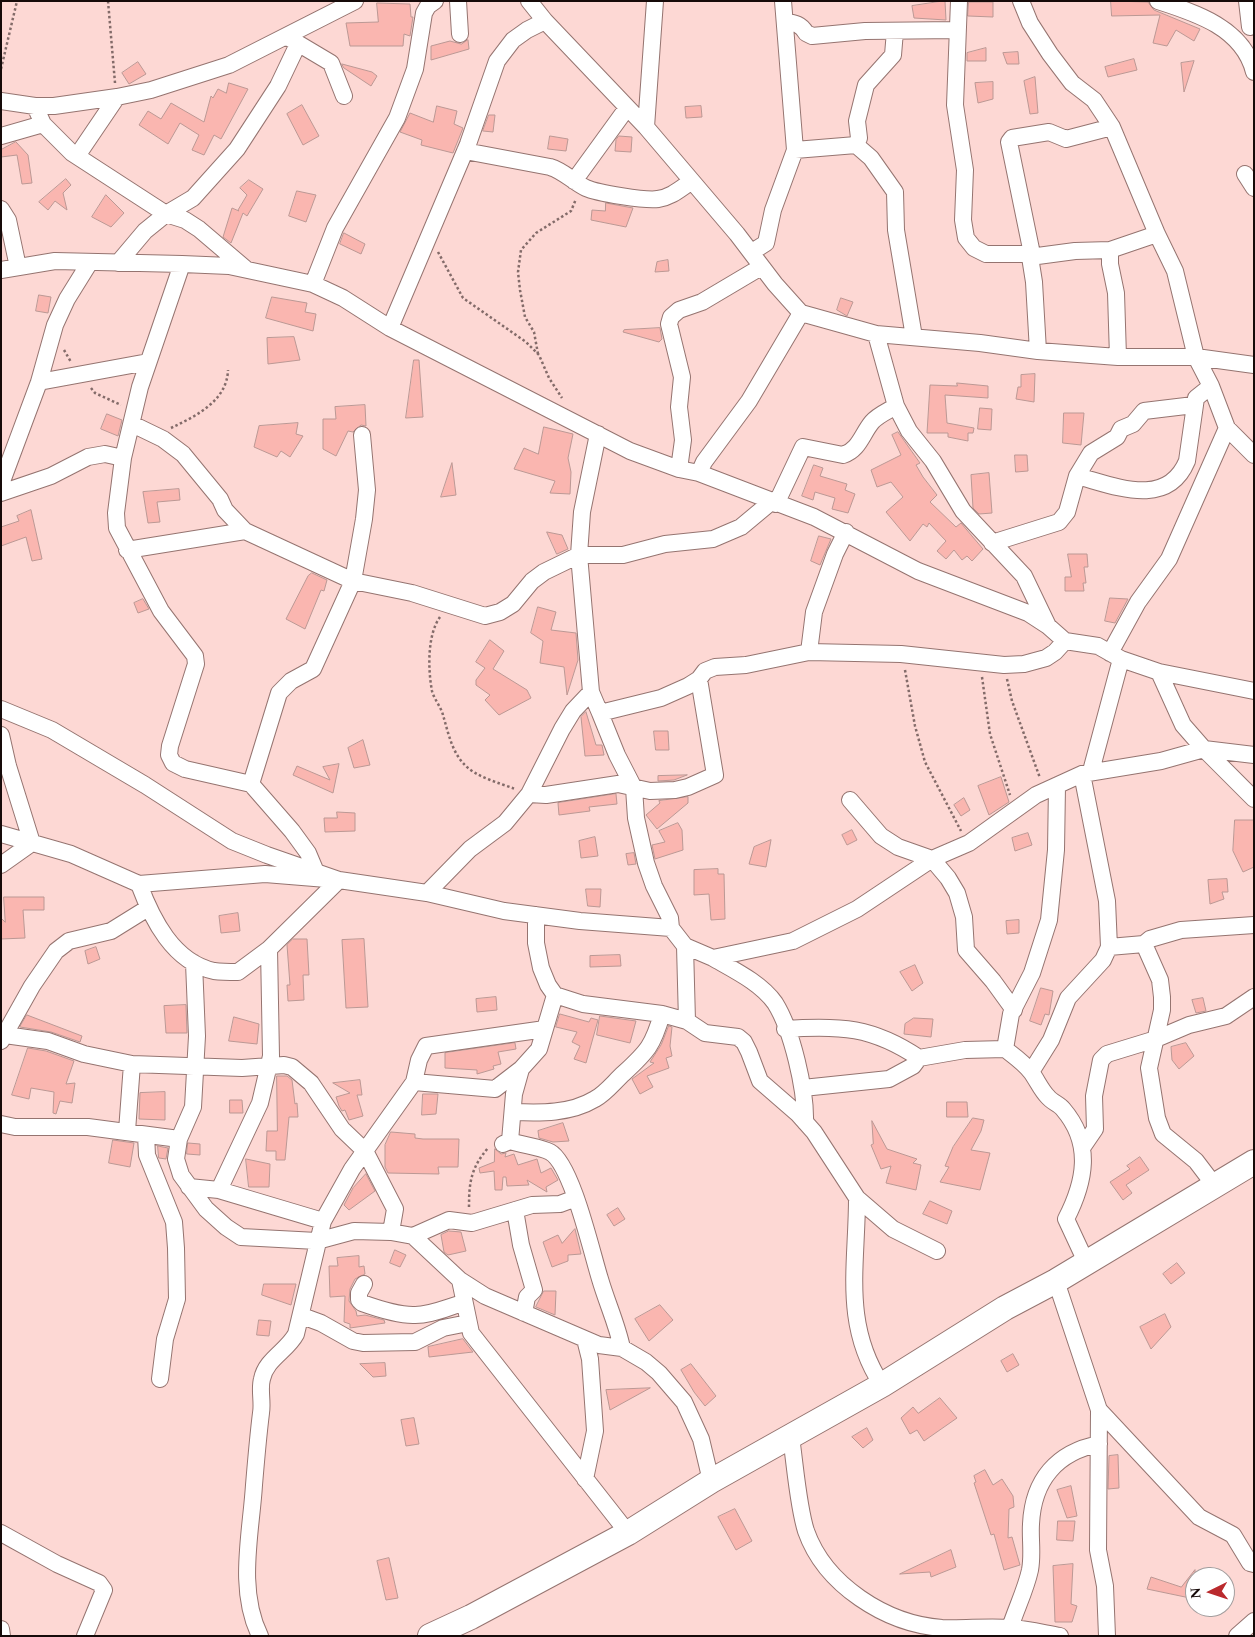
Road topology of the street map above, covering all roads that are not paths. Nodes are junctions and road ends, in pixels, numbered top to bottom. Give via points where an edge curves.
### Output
1 (355, 1) edge
2 (435, 1) edge
3 (458, 1) edge
4 (529, 1) edge
5 (655, 1) edge
6 (784, 1) edge
7 (959, 1) edge
8 (1021, 1) edge
9 (1158, 1) edge
10 (1247, 1) edge
11 (545, 21) junction
12 (785, 22) junction
13 (1252, 28) edge
14 (957, 30) junction
15 (895, 31) junction
16 (460, 34) dead end
17 (1235, 39) junction
18 (291, 40) junction
19 (1254, 72) edge
20 (344, 96) dead end
21 (117, 97) junction
22 (1, 101) edge
23 (35, 106) junction
24 (627, 108) junction
25 (43, 124) junction
26 (1112, 127) junction
27 (646, 128) junction
28 (1, 136) edge
29 (856, 144) junction
30 (795, 150) junction
31 (465, 151) junction
32 (77, 156) junction
33 (1245, 174) dead end
34 (574, 181) junction
35 (692, 181) junction
36 (1254, 188) edge
37 (1, 209) edge
38 (166, 214) junction
39 (1157, 234) junction
40 (1110, 250) junction
41 (752, 252) junction
42 (1030, 256) junction
43 (90, 262) junction
44 (118, 263) junction
45 (182, 264) junction
46 (18, 267) junction
47 (761, 267) junction
48 (246, 269) junction
49 (1, 270) edge
50 (314, 284) junction
51 (801, 313) junction
52 (390, 328) junction
53 (876, 334) junction
54 (914, 337) junction
55 (1038, 351) junction
56 (1118, 357) junction
57 (1196, 358) junction
58 (148, 362) junction
59 (1254, 365) edge
60 (39, 382) junction
61 (1211, 386) junction
62 (1194, 405) junction
63 (896, 406) junction
64 (132, 424) junction
65 (1227, 428) junction
66 (598, 434) junction
67 (362, 435) dead end
68 (1254, 455) edge
69 (123, 458) junction
70 (679, 469) junction
71 (699, 474) junction
72 (1077, 476) junction
73 (1, 484) edge
74 (1, 493) edge
75 (774, 503) junction
76 (245, 531) junction
77 (846, 532) junction
78 (992, 542) junction
79 (127, 550) junction
80 (579, 555) junction
81 (353, 581) junction
82 (1048, 626) junction
83 (1064, 641) junction
84 (809, 652) junction
85 (1116, 656) junction
86 (1159, 672) junction
87 (699, 679) junction
88 (1254, 691) edge
89 (591, 692) junction
90 (1, 709) edge
91 (600, 713) junction
92 (1, 735) edge
93 (1204, 749) junction
94 (1254, 755) edge
95 (1086, 772) junction
96 (250, 784) junction
97 (634, 788) junction
98 (1052, 789) junction
99 (529, 794) junction
100 (1254, 799) edge
101 (850, 800) dead end
102 (1, 834) edge
103 (32, 843) junction
104 (932, 859) junction
105 (1, 865) edge
106 (316, 872) junction
107 (339, 880) junction
108 (139, 884) junction
109 (427, 893) junction
110 (148, 908) junction
111 (536, 915) junction
112 (1254, 925) edge
113 (671, 928) junction
114 (1144, 944) junction
115 (685, 946) junction
116 (1109, 947) junction
117 (269, 949) junction
118 (713, 958) junction
119 (194, 963) junction
120 (556, 995) junction
121 (1254, 997) edge
122 (1014, 1010) junction
123 (662, 1014) junction
124 (687, 1021) junction
125 (545, 1029) junction
126 (785, 1029) junction
127 (3, 1038) edge
128 (1156, 1039) junction
129 (1005, 1048) junction
130 (919, 1058) junction
131 (132, 1064) junction
132 (196, 1066) junction
133 (268, 1067) junction
134 (521, 1069) junction
135 (1031, 1072) junction
136 (414, 1082) junction
137 (803, 1088) junction
138 (513, 1112) junction
139 (805, 1122) junction
140 (1, 1124) edge
141 (127, 1131) junction
142 (146, 1135) junction
143 (179, 1139) junction
144 (1082, 1148) junction
145 (365, 1151) junction
146 (1254, 1162) edge
147 (1215, 1186) junction
148 (188, 1187) junction
149 (220, 1190) junction
150 (576, 1198) junction
151 (857, 1198) junction
152 (515, 1210) junction
153 (322, 1221) junction
154 (391, 1232) junction
155 (413, 1236) junction
156 (317, 1242) junction
157 (937, 1251) dead end
158 (1086, 1262) junction
159 (460, 1280) junction
160 (1056, 1282) junction
161 (364, 1284) dead end
162 (463, 1303) junction
163 (524, 1313) junction
164 (302, 1316) junction
165 (468, 1323) junction
166 (585, 1339) junction
167 (622, 1348) junction
168 (160, 1379) dead end
169 (882, 1385) junction
170 (1099, 1410) junction
171 (791, 1437) junction
172 (1099, 1444) junction
173 (585, 1479) junction
174 (711, 1480) junction
175 (1, 1533) edge
176 (628, 1533) junction
177 (1254, 1564) edge
178 (1254, 1621) edge
179 (1, 1629) edge
180 (1011, 1631) edge
181 (2, 1636) edge
182 (85, 1636) edge
183 (260, 1636) edge
184 (430, 1636) edge
185 (1060, 1636) edge
186 (1107, 1636) edge
187 (1237, 1636) edge

1 - 18 street
2 - 50 street via 424,13 415,68 397,118 335,228
3 - 16 street
4 - 11 street
5 - 27 street
6 - 12 street
7 - 14 street
8 - 26 street via 1030,23 1050,54 1072,82 1102,110
9 - 17 street via 1198,13
10 - 13 street
11 - 24 street
11 - 31 street via 513,40 497,60
12 - 15 street via 796,23 812,36
12 - 30 street
13 - 17 street via 1243,30
14 - 15 street
14 - 42 street via 959,53 955,105 965,170 963,220 966,238 974,248 986,254
15 - 29 street via 893,55 866,85 857,121 859,138
17 - 19 street via 1252,63
18 - 20 street via 331,63
18 - 21 street via 229,65
18 - 38 street via 278,86 237,149 193,198
21 - 23 street
21 - 32 street
22 - 23 street
23 - 25 street
24 - 27 street
24 - 34 street
25 - 28 street
25 - 32 street
26 - 39 street
26 - 42 street via 1066,139 1049,132 1010,140
27 - 35 street
29 - 30 street
29 - 54 street via 871,158 895,192 896,230
30 - 41 street via 773,210 766,243
31 - 34 street via 550,167
31 - 52 street
32 - 38 street
33 - 36 street
34 - 35 street via 594,191 657,199 672,195
35 - 41 street
37 - 46 street via 9,225
38 - 44 street via 145,231
38 - 48 street via 199,229
39 - 40 street
39 - 57 street via 1175,271
40 - 42 street
40 - 56 street via 1116,293
41 - 47 street
42 - 55 street
43 - 44 street
43 - 46 street via 55,261
43 - 60 street via 61,311
44 - 45 street
45 - 48 street
45 - 58 street
46 - 49 street
47 - 51 street
47 - 70 street via 671,317 669,324 682,377 678,407 683,440
48 - 50 street
50 - 52 street
51 - 53 street
51 - 71 street via 760,385 704,462
52 - 66 street
53 - 54 street
53 - 63 street
54 - 55 street
55 - 56 street
56 - 57 street
57 - 59 street
57 - 61 street
58 - 60 street
58 - 64 street
60 - 73 street
61 - 62 street via 1196,398
61 - 65 street
62 - 72 street via 1144,411 1132,424 1121,429 1117,437 1091,453
62 - 72 street via 1187,461 1166,487 1154,491 1122,488
63 - 75 street via 871,424 849,453 843,455 803,447
63 - 78 street via 963,511
64 - 69 street
64 - 76 street via 156,435 183,454
65 - 68 street
65 - 85 street via 1169,559 1138,602
66 - 70 street via 630,451
66 - 80 street via 582,512
67 - 81 street via 367,490
69 - 74 street via 105,454 88,457 50,476
69 - 79 street via 116,513 117,528
70 - 71 street
71 - 75 street
72 - 78 street via 1066,512 1059,522
75 - 77 street
75 - 80 street via 741,527 713,539 665,544 623,555
76 - 79 street
76 - 81 street
77 - 82 street via 918,571 1028,613
77 - 84 street via 814,612
78 - 82 street via 1024,576
79 - 96 street via 161,612 195,656 196,664 170,746 169,756 173,764
80 - 81 street via 544,572 513,604 485,616 449,603
80 - 89 street
81 - 96 street via 313,669 279,692
82 - 83 street
83 - 84 street via 1056,652 1046,658 1004,665 900,654
83 - 85 street via 1098,646
84 - 87 street via 746,665 716,667 705,671
85 - 86 street
85 - 95 street
86 - 88 street
86 - 93 street via 1183,725
87 - 91 street via 661,698
87 - 97 street via 715,775 675,790
89 - 91 street
89 - 99 street via 562,729
90 - 106 street via 52,730 145,784 232,841
91 - 97 street
92 - 103 street
93 - 94 street
93 - 95 street via 1162,761
93 - 100 street
95 - 98 street
95 - 116 street via 1107,901
96 - 106 street via 292,831
97 - 99 street via 618,784 546,795
97 - 113 street via 637,823 646,862 670,918
98 - 104 street via 1022,803 970,843
98 - 122 street via 1056,850 1049,920 1032,973
99 - 109 street via 504,823 470,849
101 - 104 street via 881,836 898,848
102 - 103 street
103 - 105 street
103 - 108 street via 71,854
104 - 118 street via 856,909 793,941
104 - 122 street via 957,893 964,917 966,950
106 - 107 street
107 - 108 street via 264,874
107 - 109 street
107 - 117 street
108 - 110 street
109 - 111 street
110 - 119 street via 174,947
110 - 127 street via 111,931 69,941 56,952 32,986
111 - 113 street
111 - 120 street via 536,943 541,968 548,986
112 - 114 street via 1181,930 1150,939
113 - 115 street
114 - 116 street
114 - 128 street via 1160,980 1162,1010
115 - 118 street
115 - 124 street
116 - 135 street via 1103,960 1068,998 1051,1040
117 - 119 street via 238,972 214,971
117 - 133 street via 271,1056
118 - 126 street via 766,994 774,1003
119 - 132 street
120 - 123 street via 583,1004
120 - 125 street
121 - 128 street via 1226,1016 1189,1025
122 - 129 street
123 - 124 street
123 - 138 street via 651,1044 596,1099 554,1112
124 - 139 street via 705,1033 738,1037 744,1042 760,1081
125 - 134 street via 539,1049
125 - 136 street via 426,1046 418,1060
126 - 130 street via 816,1026 856,1029 878,1035
126 - 137 street
127 - 131 street via 48,1041 84,1054
128 - 144 street via 1107,1054 1101,1060 1094,1096 1095,1129
128 - 147 street via 1149,1068 1163,1134 1196,1161
129 - 130 street via 965,1050
129 - 135 street
130 - 137 street via 913,1066 889,1078
131 - 132 street
131 - 141 street
132 - 133 street
132 - 143 street via 193,1107
133 - 145 street via 284,1065 300,1073 322,1097 342,1130
133 - 149 street via 260,1104
134 - 136 street via 492,1090
134 - 138 street
135 - 144 street via 1048,1097 1070,1118
136 - 145 street
137 - 139 street
138 - 150 street via 507,1142 551,1152
139 - 151 street
140 - 141 street
141 - 142 street
142 - 143 street
142 - 168 street via 149,1161 174,1222 176,1248 177,1299 165,1339
143 - 148 street via 176,1159
144 - 158 street via 1082,1179 1066,1219
145 - 153 street
145 - 154 street via 395,1209
146 - 147 street
147 - 158 street
148 - 149 street
148 - 156 street via 206,1209 241,1237
149 - 153 street
150 - 152 street via 560,1204 539,1203
150 - 167 street
151 - 157 street via 893,1229
151 - 169 street via 855,1321 863,1347
152 - 155 street via 489,1220 463,1223 449,1220
152 - 163 street via 534,1290 527,1298
153 - 156 street
154 - 155 street
154 - 156 street via 354,1231
155 - 159 street
156 - 164 street
158 - 160 street
159 - 162 street
159 - 163 street via 485,1296
160 - 169 street via 1005,1308
160 - 170 street
161 - 162 street via 359,1293 362,1303 413,1315
162 - 165 street
163 - 166 street
164 - 165 street via 363,1343 415,1342 443,1328
164 - 183 street via 290,1345 268,1365 262,1379 246,1575
165 - 173 street via 487,1357
166 - 167 street via 599,1345
166 - 173 street via 590,1359 595,1431
167 - 174 street via 659,1373 684,1402 701,1439
169 - 171 street
170 - 172 street
170 - 177 street via 1199,1517 1233,1535 1250,1563
171 - 174 street
171 - 180 street via 806,1530 816,1554 829,1573 862,1599 915,1623 941,1628
172 - 180 street via 1080,1447 1066,1455 1042,1480 1031,1522 1029,1572
172 - 186 street via 1098,1550 1105,1586
173 - 176 street
174 - 176 street
175 - 182 street via 56,1564 99,1582 104,1590 102,1598
176 - 184 street via 471,1618
178 - 187 street
179 - 181 street
180 - 185 street

